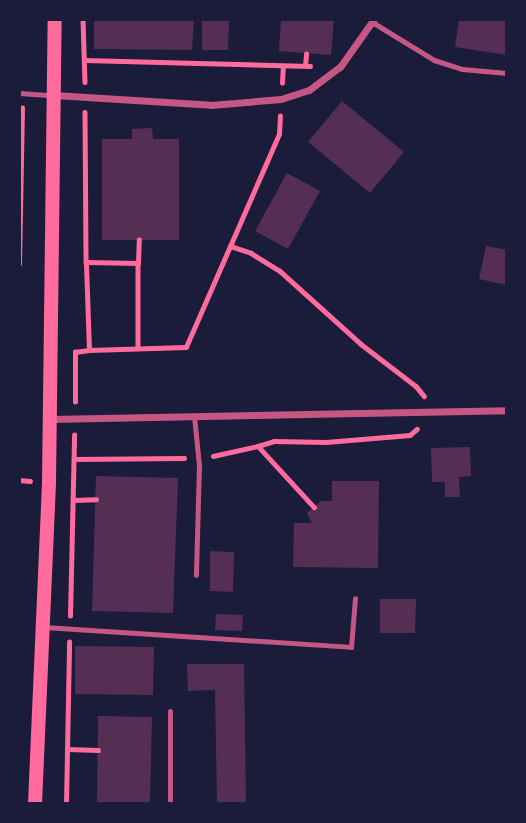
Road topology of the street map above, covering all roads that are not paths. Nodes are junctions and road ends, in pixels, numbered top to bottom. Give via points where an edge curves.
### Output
1 (55, 19) edge
2 (373, 20) edge
3 (507, 73) edge
4 (21, 93) edge
5 (54, 95) junction
6 (507, 410) edge
7 (194, 416) junction
8 (50, 419) junction
9 (196, 575) dead end
10 (355, 598) dead end
11 (41, 627) junction
12 (170, 711) dead end
13 (35, 804) edge
14 (170, 804) edge

1 - 5 main road
2 - 3 lane via 434,60 462,69
2 - 5 street via 340,67 309,90 281,99 211,105
4 - 5 lane
5 - 8 main road
6 - 7 street
7 - 8 street
7 - 9 lane via 200,465
8 - 11 main road
10 - 11 lane via 351,647
11 - 13 main road
12 - 14 lane

